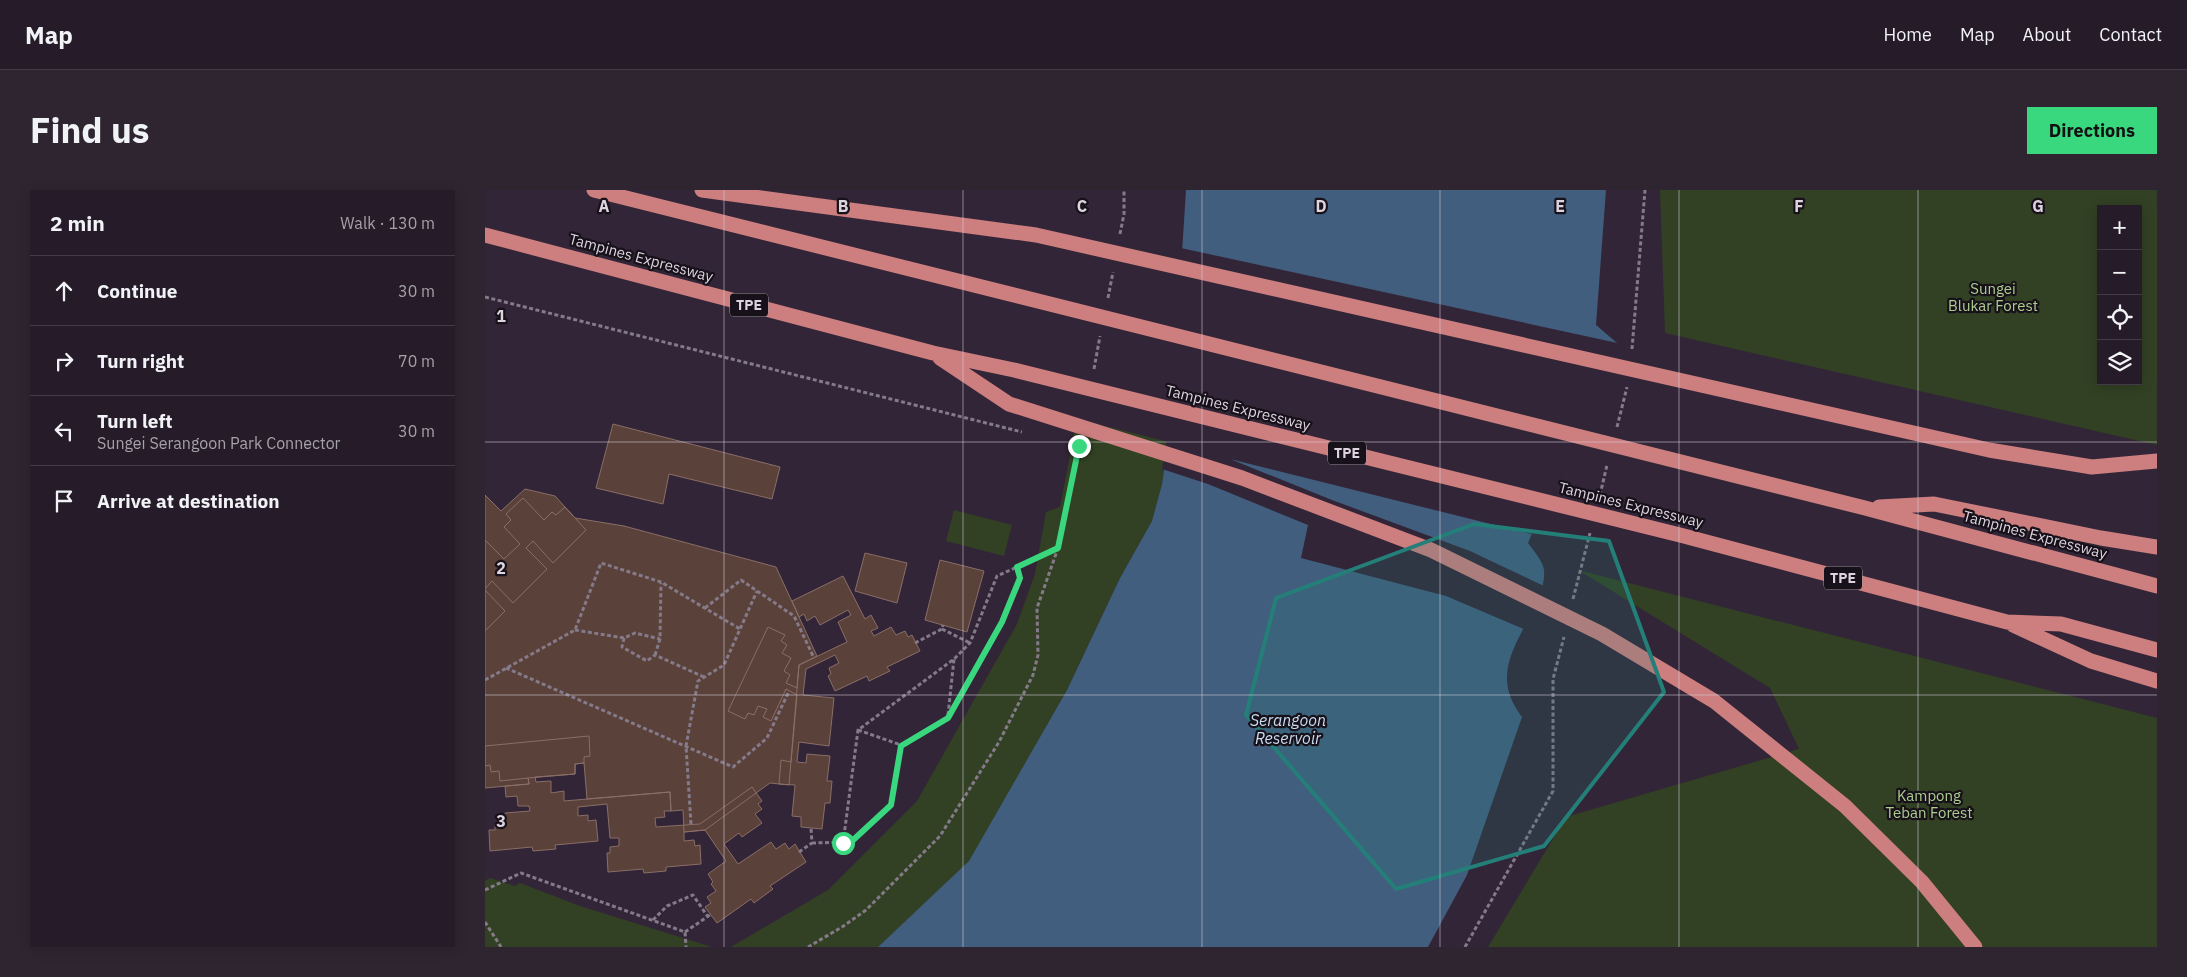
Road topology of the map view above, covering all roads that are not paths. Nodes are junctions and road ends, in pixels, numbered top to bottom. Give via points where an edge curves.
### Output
1 (594, 190) edge
2 (702, 190) edge
3 (485, 235) edge
4 (933, 353) junction
5 (2157, 461) edge
6 (1865, 508) junction
7 (2157, 547) edge
8 (2157, 586) edge
9 (2007, 622) junction
10 (2157, 650) edge
11 (2157, 680) edge
12 (1975, 947) edge

1 - 6 highway, Tampines Expressway
2 - 5 highway via 1036,235 1989,450 2092,467
3 - 4 highway, Tampines Expressway / TPE
4 - 9 highway, Tampines Expressway / TPE via 1014,370 1680,535
4 - 12 highway via 1009,404 1242,478 1421,547 1602,634 1714,701 1845,806 1922,882
6 - 7 highway via 1933,504
6 - 8 highway, Tampines Expressway
9 - 10 highway, Tampines Expressway / TPE via 2061,624
9 - 11 highway via 2091,661

